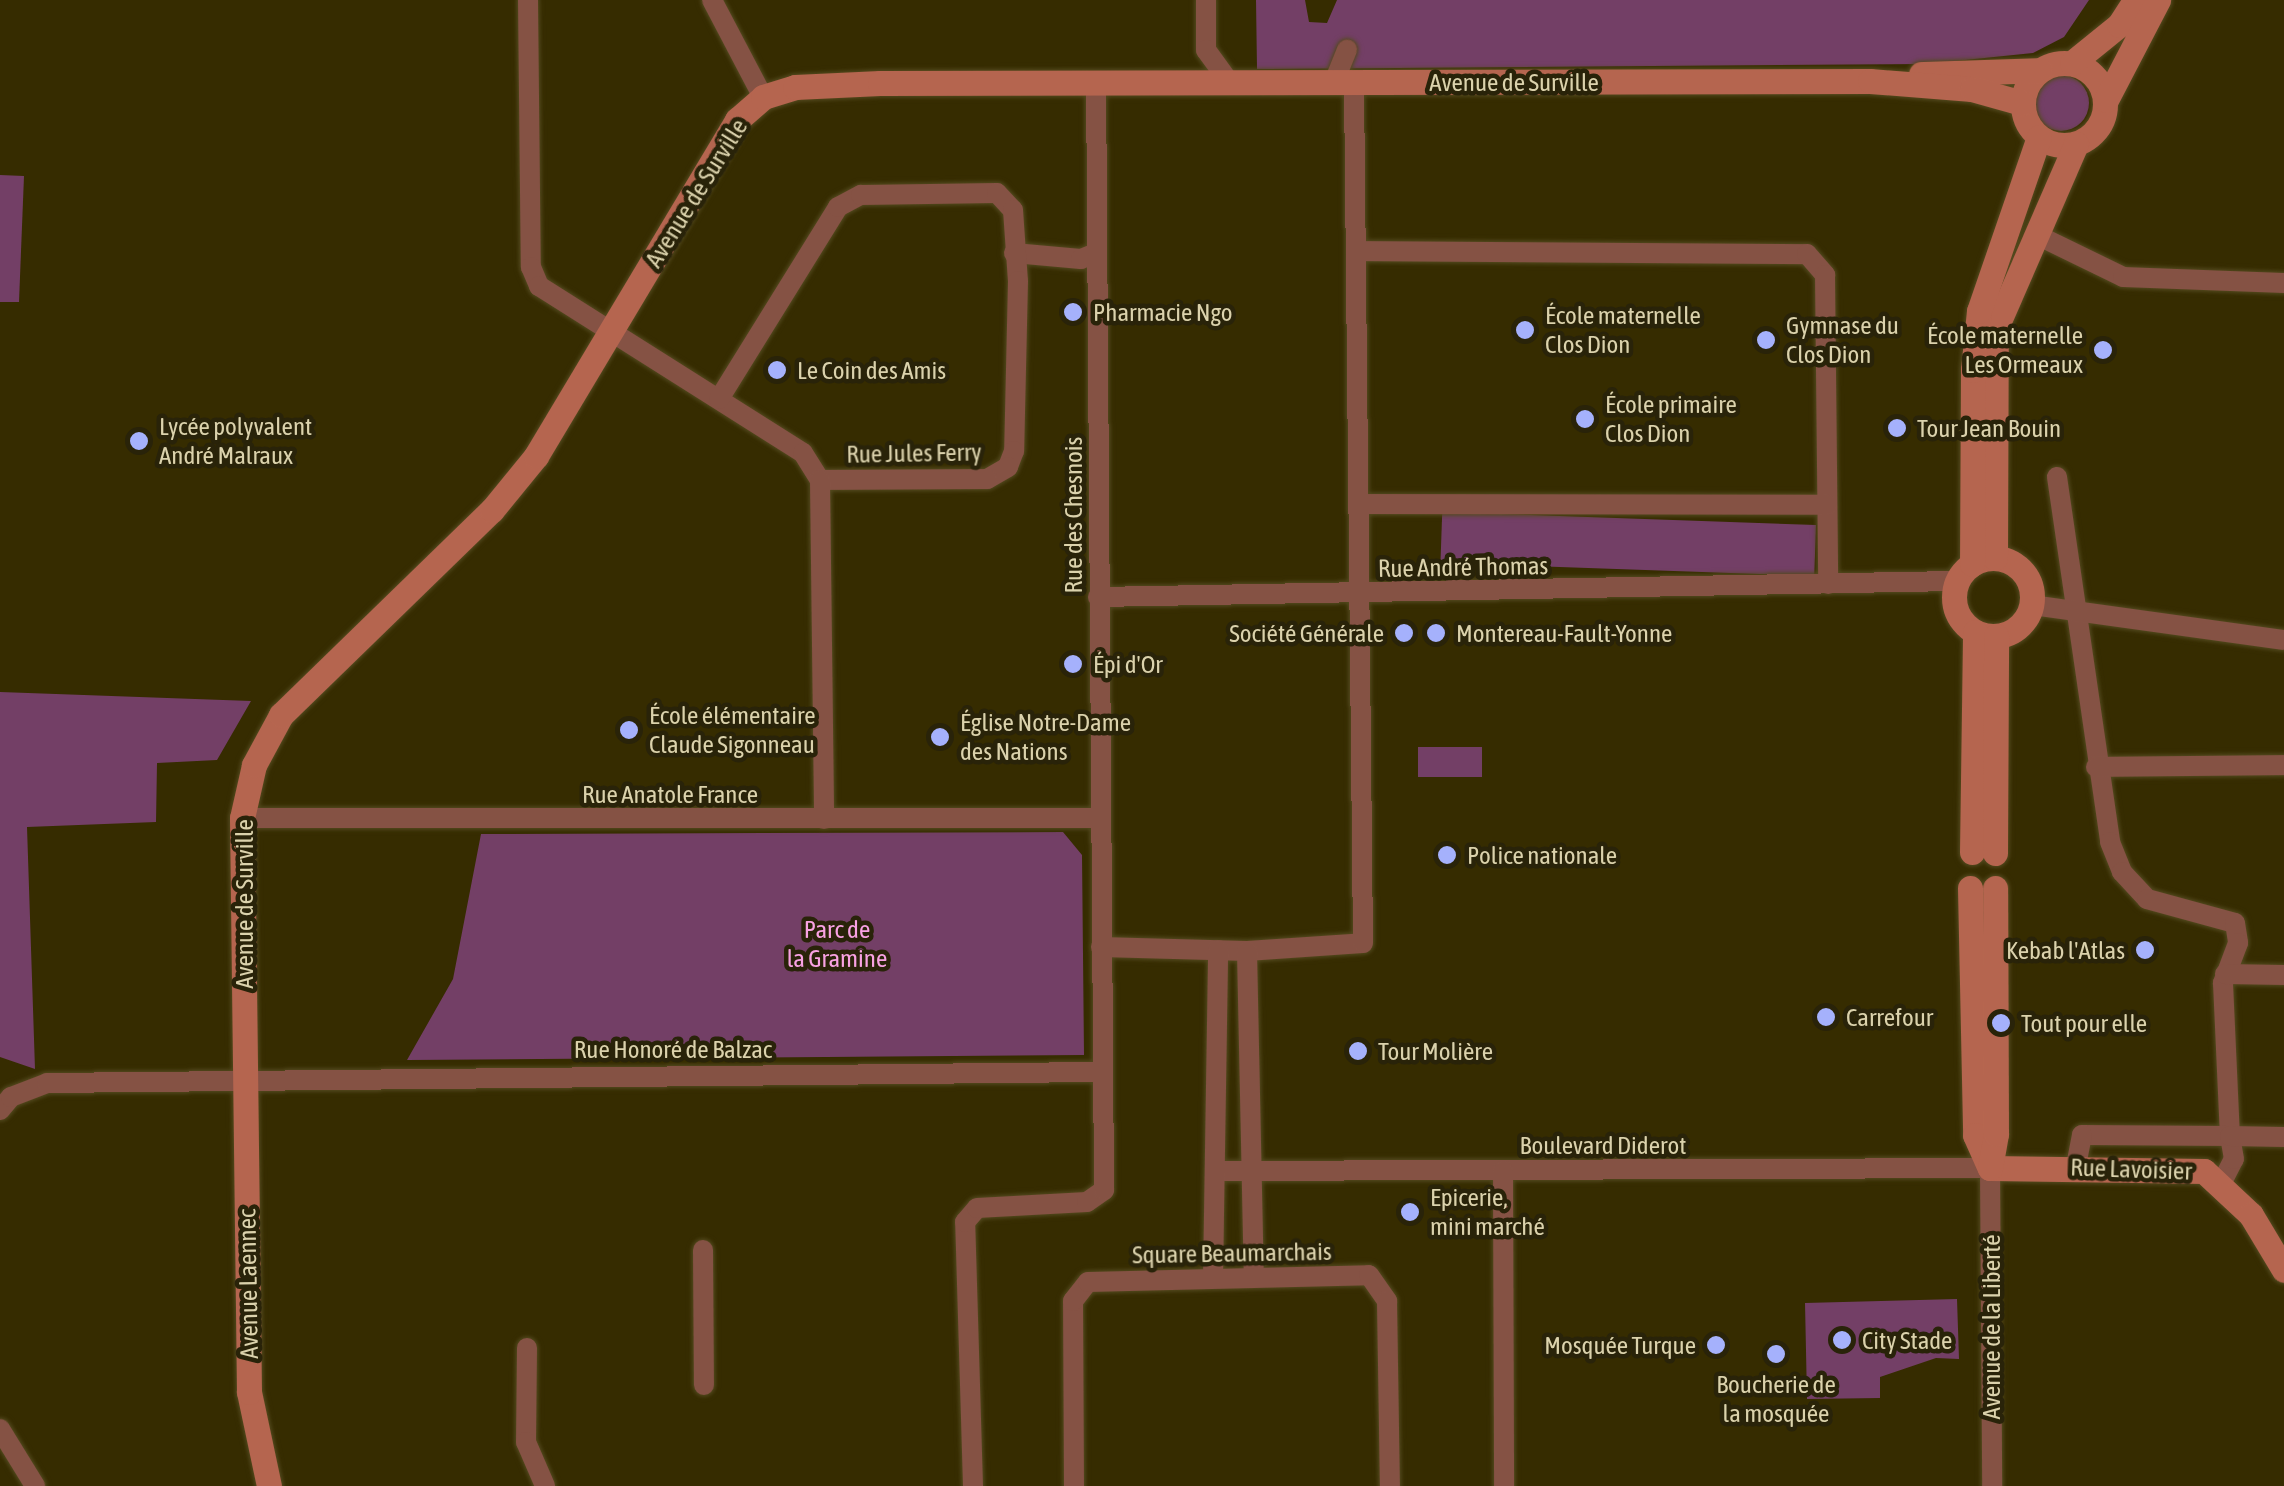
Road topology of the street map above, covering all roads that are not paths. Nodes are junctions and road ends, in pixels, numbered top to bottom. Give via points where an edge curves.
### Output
1 (528, 0) edge
2 (712, 0) edge
3 (1206, 0) edge
4 (2135, 0) edge
5 (2158, 0) edge
6 (1347, 50) dead end
7 (2072, 63) junction
8 (2040, 70) junction
9 (1870, 81) junction
10 (1344, 82) junction
11 (1096, 83) junction
12 (1230, 83) junction
13 (763, 97) junction
14 (2106, 100) junction
15 (2022, 103) junction
16 (2039, 137) junction
17 (2076, 144) junction
18 (2037, 235) junction
19 (1356, 252) junction
20 (1014, 253) junction
21 (1096, 253) junction
22 (2284, 282) edge
23 (610, 335) junction
24 (718, 398) junction
25 (2057, 477) dead end
26 (820, 480) junction
27 (1358, 504) junction
28 (1827, 504) junction
29 (1975, 568) junction
30 (1828, 584) junction
31 (1358, 594) junction
32 (1098, 597) junction
33 (2032, 605) junction
34 (2075, 612) junction
35 (1985, 634) junction
36 (2284, 640) edge
37 (2284, 765) edge
38 (2096, 767) junction
39 (242, 818) junction
40 (1100, 818) junction
41 (824, 819) junction
42 (1984, 852) junction
43 (1983, 888) junction
44 (1101, 948) junction
45 (1218, 950) junction
46 (1247, 951) junction
47 (2224, 974) junction
48 (2284, 975) edge
49 (1101, 1072) junction
50 (245, 1080) junction
51 (0, 1110) edge
52 (2230, 1136) junction
53 (2284, 1137) edge
54 (2076, 1167) junction
55 (1990, 1168) junction
56 (1252, 1169) junction
57 (1216, 1171) junction
58 (1503, 1171) junction
59 (2220, 1186) junction
60 (703, 1250) dead end
61 (2284, 1270) edge
62 (1213, 1278) junction
63 (1254, 1278) junction
64 (527, 1348) dead end
65 (704, 1385) dead end
66 (0, 1429) edge
67 (34, 1486) edge
68 (269, 1486) edge
69 (545, 1486) edge
70 (973, 1486) edge
71 (1074, 1486) edge
72 (1390, 1486) edge
73 (1504, 1486) edge
74 (1992, 1486) edge

1 - 23 street via 531,266 551,299
2 - 13 street
3 - 12 street via 1206,50
4 - 7 street, Avenue de Surville via 2119,25
5 - 14 street
6 - 10 street
7 - 8 street, Avenue de Surville
7 - 14 street via 2095,76
8 - 9 street, Avenue de Surville via 1971,68
8 - 15 street
9 - 10 street, Avenue de Surville
9 - 15 street, Avenue de Surville via 1972,89
10 - 12 street, Avenue de Surville
10 - 19 street
11 - 12 street, Avenue de Surville
11 - 13 street, Avenue de Surville via 795,87
11 - 21 street, Rue des Chesnois
13 - 23 street, Avenue de Surville via 738,120
14 - 17 street via 2099,127
15 - 16 street
16 - 17 street
16 - 29 street via 1980,311 1972,370
17 - 18 street
18 - 22 street via 2123,277
18 - 29 street via 1996,328
19 - 27 street
19 - 28 street via 1808,254 1825,275
20 - 21 street
20 - 24 street via 1012,210 998,193 861,195 838,207
20 - 26 street, Rue Jules Ferry via 1014,451 1008,468 987,479
21 - 32 street, Rue des Chesnois
23 - 24 street
23 - 39 street, Avenue de Surville via 536,456 492,510 281,715 261,746
24 - 26 street via 804,453
25 - 34 street
26 - 41 street, Rue Jules Ferry
27 - 28 street
27 - 31 street
28 - 30 street
29 - 30 street, Rue André Thomas
29 - 33 street via 2020,568
29 - 35 street via 1958,615
30 - 31 street, Rue André Thomas
31 - 32 street, Rue André Thomas
31 - 46 street via 1363,942
32 - 40 street, Rue des Chesnois
33 - 34 street
33 - 35 street via 2019,626
34 - 36 street
34 - 38 street
35 - 42 street
37 - 38 street
38 - 47 street via 2122,872 2147,899 2235,923 2238,943
39 - 41 street, Rue Anatole France
39 - 50 street, Avenue de Surville
40 - 41 street, Rue Anatole France
40 - 44 street, Rue des Chesnois
42 - 43 street via 2004,870
42 - 43 street via 1961,872
43 - 55 street, Avenue de la Liberté via 1996,1134
44 - 45 street
44 - 49 street, Rue des Chesnois
45 - 46 street
45 - 57 street
46 - 56 street
47 - 48 street
47 - 52 street
49 - 50 street, Rue Honoré de Balzac
49 - 70 street, Rue des Chesnois via 1104,1190 1087,1202 978,1208 965,1222
50 - 51 street, Rue Honoré de Balzac via 48,1083 11,1097
50 - 68 street, Avenue Laennec via 249,1392
52 - 53 street
52 - 54 street via 2082,1135
52 - 59 street via 2234,1159
54 - 55 street, Rue Lavoisier
54 - 59 street, Rue Lavoisier via 2204,1171
55 - 58 street, Boulevard Diderot
55 - 74 street, Avenue de la Liberté
56 - 57 street, Boulevard Diderot
56 - 58 street, Boulevard Diderot
56 - 63 street
57 - 62 street
58 - 73 street
59 - 61 street, Rue Lavoisier via 2251,1214
60 - 65 street
62 - 63 street, Square Beaumarchais
62 - 71 street, Square Beaumarchais via 1088,1282 1073,1301
63 - 72 street, Square Beaumarchais via 1369,1275 1387,1300
64 - 69 street via 526,1442
66 - 67 street

